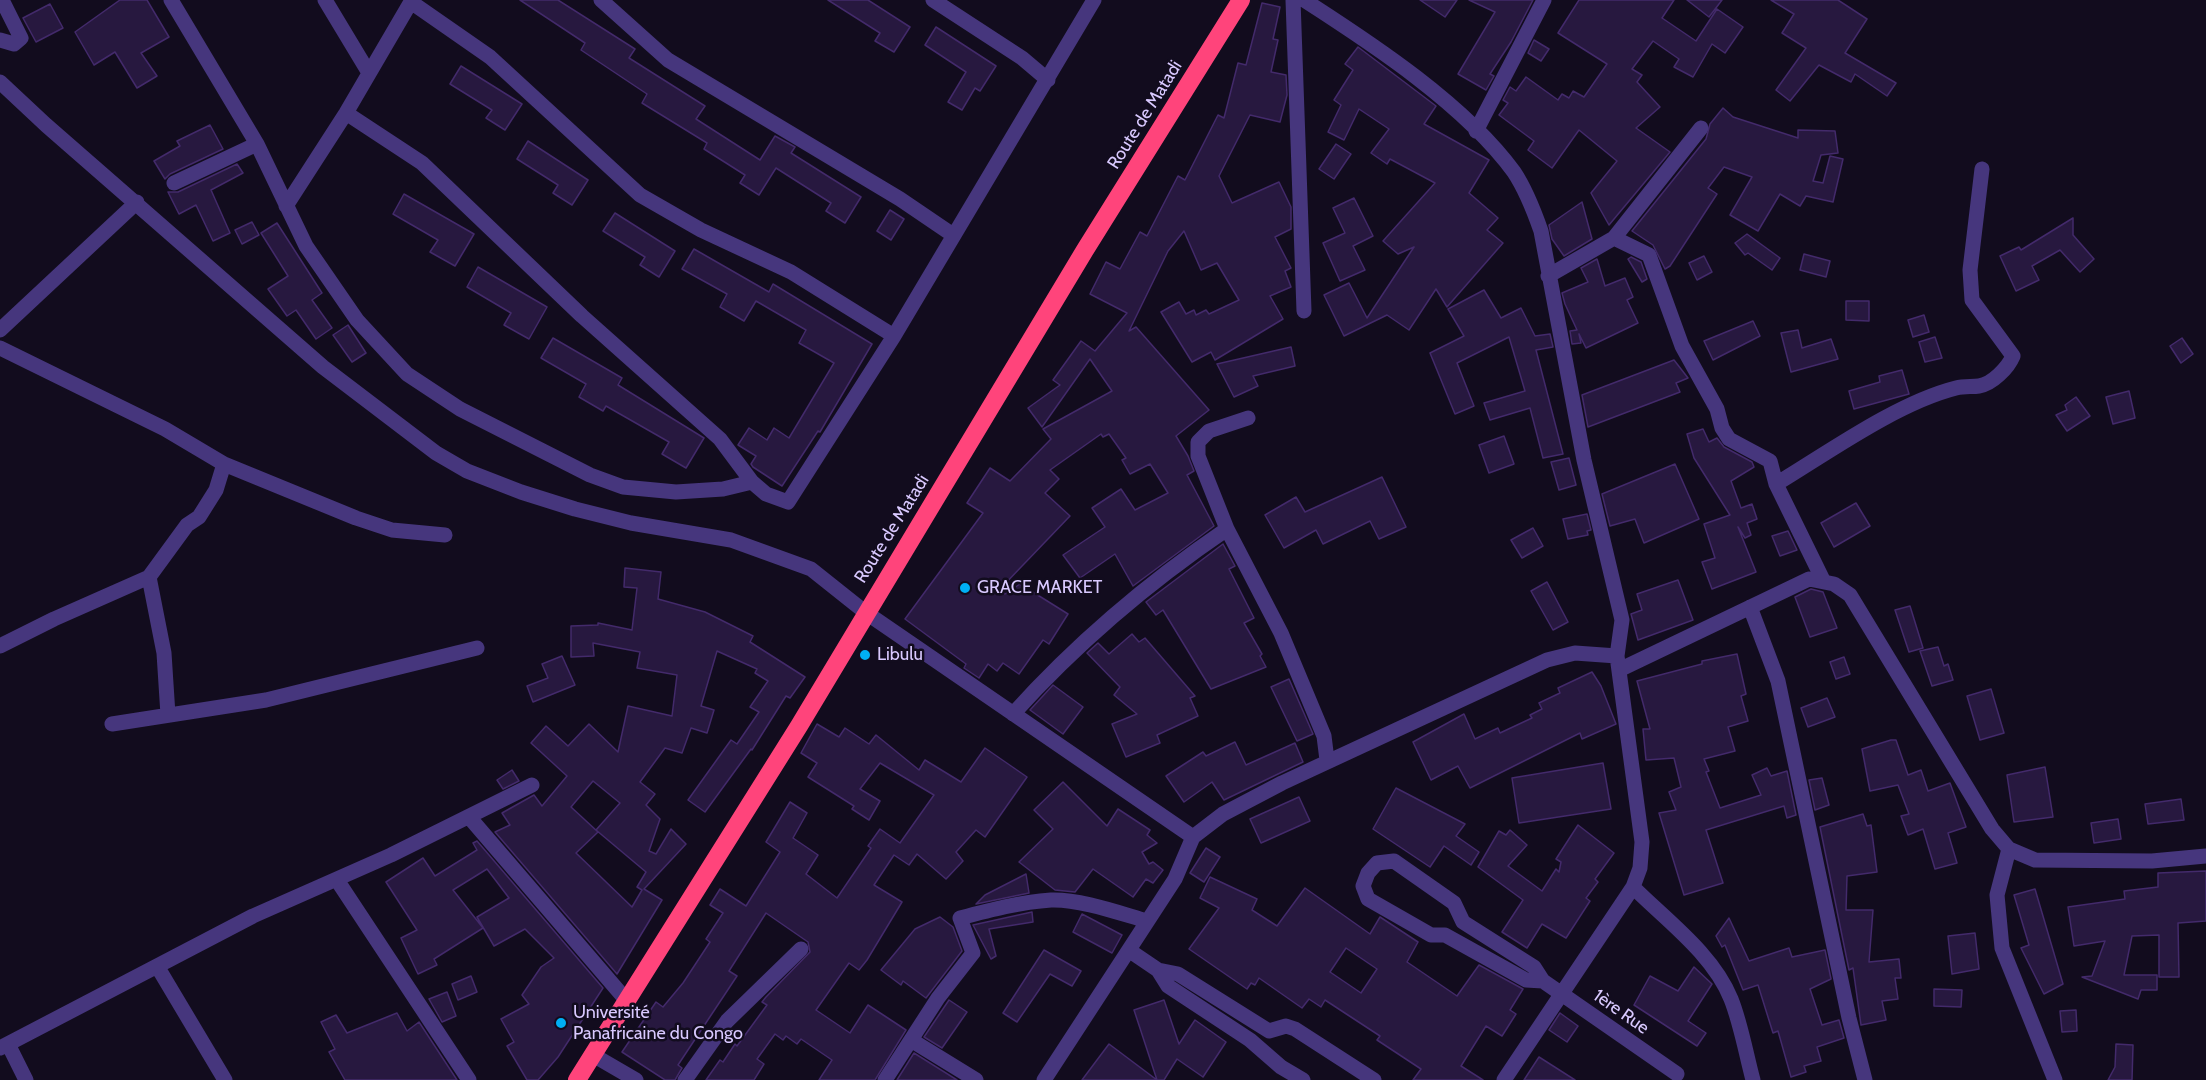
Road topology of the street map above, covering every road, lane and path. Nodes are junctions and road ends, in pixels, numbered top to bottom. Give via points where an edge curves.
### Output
1 (2, 0) edge
2 (171, 0) edge
3 (326, 0) edge
4 (601, 0) edge
5 (933, 0) edge
6 (1094, 0) edge
7 (1241, 0) edge
8 (1293, 0) edge
9 (1304, 0) edge
10 (1544, 0) edge
11 (412, 1) edge
12 (0, 40) edge
13 (369, 73) junction
14 (1048, 80) junction
15 (0, 82) edge
16 (346, 113) junction
17 (1701, 128) dead end
18 (1476, 131) junction
19 (257, 144) junction
20 (1982, 169) dead end
21 (174, 183) dead end
22 (136, 202) junction
23 (286, 206) junction
24 (953, 236) junction
25 (1614, 238) junction
26 (1548, 276) junction
27 (1304, 311) dead end
28 (0, 330) edge
29 (894, 336) junction
30 (0, 348) edge
31 (1248, 418) dead end
32 (224, 464) junction
33 (752, 482) junction
34 (1776, 484) junction
35 (1227, 530) junction
36 (446, 535) dead end
37 (149, 577) junction
38 (1824, 582) junction
39 (1750, 607) junction
40 (865, 612) junction
41 (0, 646) edge
42 (477, 648) dead end
43 (1618, 663) junction
44 (1013, 714) junction
45 (168, 715) junction
46 (112, 724) dead end
47 (1327, 760) junction
48 (532, 785) dead end
49 (470, 818) junction
50 (1193, 837) junction
51 (2009, 849) junction
52 (2206, 856) edge
53 (337, 880) junction
54 (1633, 887) junction
55 (1147, 921) junction
56 (1463, 922) junction
57 (1452, 939) junction
58 (801, 949) dead end
59 (1130, 951) junction
60 (157, 966) junction
61 (1158, 970) junction
62 (1543, 981) junction
63 (1560, 994) junction
64 (627, 1001) junction
65 (1260, 1025) junction
66 (911, 1040) junction
67 (1250, 1040) junction
68 (4, 1046) edge
69 (594, 1055) junction
70 (1677, 1074) dead end
71 (26, 1080) edge
72 (225, 1080) edge
73 (469, 1080) edge
74 (577, 1080) edge
75 (636, 1080) edge
76 (686, 1080) edge
77 (885, 1080) edge
78 (976, 1080) edge
79 (1044, 1080) edge
80 (1304, 1080) edge
81 (1374, 1080) edge
82 (1504, 1080) edge
83 (1753, 1080) edge
84 (1865, 1080) edge
85 (2055, 1080) edge

1 - 12 street via 21,38 14,44
2 - 19 street
3 - 13 street
4 - 24 street via 668,60 900,199
5 - 14 street via 1022,58
6 - 14 street
7 - 40 highway, Route de Matadi
8 - 27 street
9 - 18 street via 1406,69
10 - 18 street
11 - 13 street
11 - 29 street via 490,57 640,195 701,230 791,272
13 - 16 street
14 - 24 street
15 - 22 street
16 - 23 street
16 - 33 street via 422,163 589,323 720,439
17 - 25 street
18 - 26 street via 1514,172 1531,203 1541,231
19 - 21 street
19 - 23 street
20 - 34 street via 1970,270 1972,300 2013,356 2008,367 1982,385 1958,387 1930,396
22 - 28 street
22 - 40 street via 323,367 386,417 467,471 575,509 731,540 811,568
23 - 33 street via 306,246 357,320 407,374 460,409 590,475 623,487 676,492 723,489
24 - 29 street
25 - 26 street
25 - 34 street via 1649,255 1682,346 1717,409 1722,428 1729,439 1770,461
26 - 43 street via 1584,460 1622,620
29 - 33 street via 788,502 766,494
30 - 32 street via 165,429
31 - 35 street via 1209,430 1198,442 1198,456
32 - 36 street via 392,530
32 - 37 street via 216,490 199,517 187,525
34 - 38 street
35 - 44 street via 1188,556 1089,638
35 - 47 street via 1285,644 1324,736
37 - 41 street
37 - 45 street via 164,653
38 - 39 street via 1809,579
38 - 51 street via 1850,595 1992,829
39 - 43 street
39 - 84 street via 1778,681
40 - 44 street
40 - 64 highway, Route de Matadi via 794,735
42 - 45 street via 266,700
43 - 47 street via 1575,653 1547,660
43 - 54 street via 1642,842 1640,868
44 - 50 street
45 - 46 street
47 - 50 street via 1223,814
48 - 49 street
49 - 53 street
49 - 64 street
50 - 55 street via 1175,879
51 - 52 street via 2035,860 2152,861
51 - 85 street via 1997,895 2002,948
53 - 60 street via 253,916
53 - 73 street
54 - 63 street
54 - 83 street via 1714,971 1730,998
55 - 59 street
55 - 66 street via 1108,909 1054,900 960,918 973,953
56 - 57 street
56 - 57 street via 1454,903 1394,861 1377,863 1368,873 1363,886 1368,899 1431,935 1445,934
56 - 62 street via 1534,967
57 - 62 street via 1526,980
58 - 76 street via 728,1021
59 - 61 street
59 - 79 street
60 - 68 street
60 - 72 street
61 - 65 street via 1178,974
61 - 67 street via 1168,986
62 - 63 street, 1ère Rue
63 - 70 street, 1ère Rue
63 - 82 street
64 - 69 highway, Route de Matadi
65 - 67 street
65 - 81 street via 1269,1031 1286,1026 1295,1029
66 - 77 street
66 - 78 street
67 - 80 street via 1281,1067
68 - 71 street
69 - 74 highway, Route de Matadi
69 - 75 street

